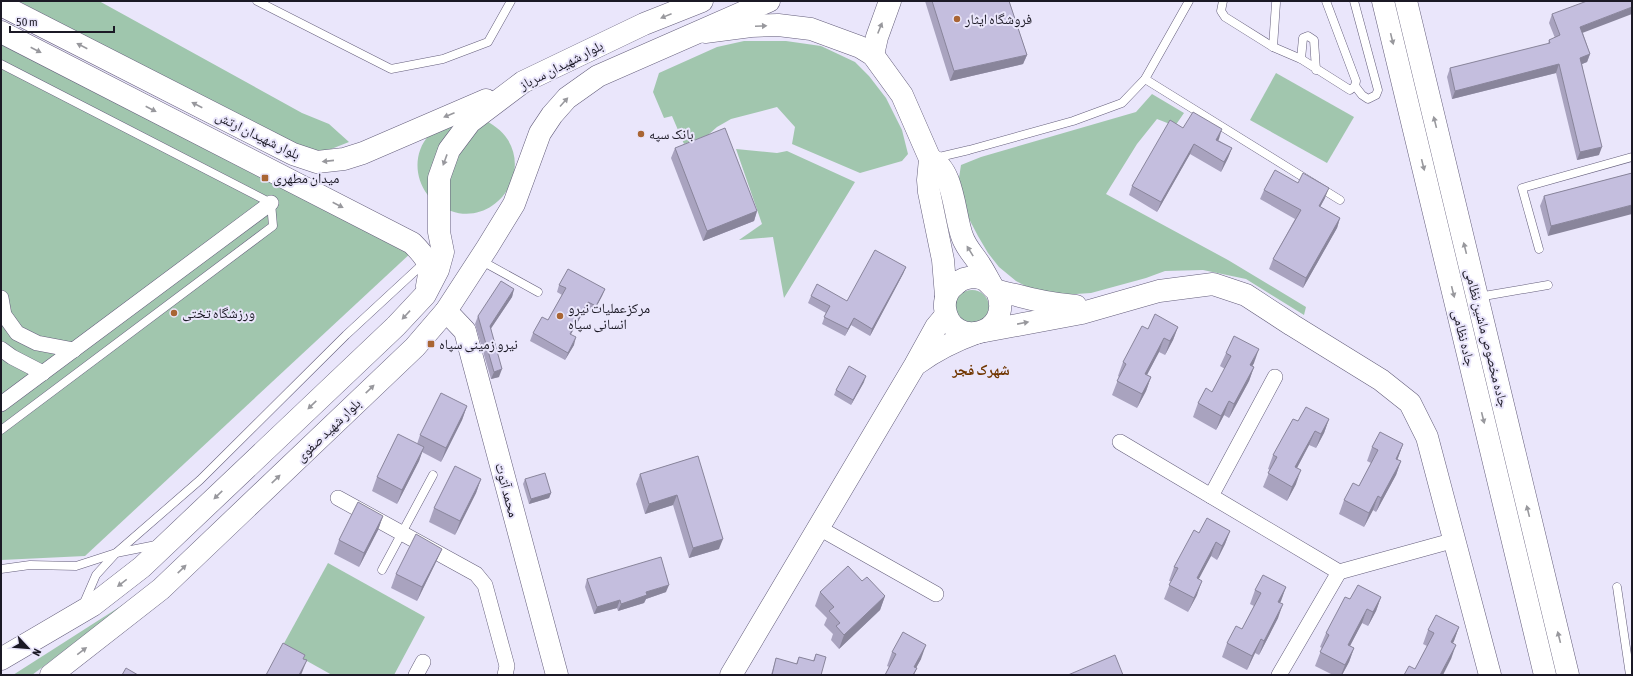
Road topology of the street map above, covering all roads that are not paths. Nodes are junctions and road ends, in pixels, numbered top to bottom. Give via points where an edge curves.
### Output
1 (257, 1) edge
2 (511, 1) edge
3 (702, 1) edge
4 (769, 1) edge
5 (890, 1) edge
6 (1189, 1) edge
7 (1223, 1) edge
8 (1326, 1) edge
9 (1354, 1) edge
10 (1383, 1) edge
11 (1406, 1) edge
12 (1275, 2) edge
13 (1, 5) edge
14 (1, 32) edge
15 (694, 34) junction
16 (1273, 47) junction
17 (872, 55) junction
18 (1301, 59) junction
19 (1, 64) edge
20 (1316, 70) junction
21 (1145, 79) junction
22 (523, 82) junction
23 (1355, 86) junction
24 (540, 133) joint
25 (1632, 157) edge
26 (930, 159) junction
27 (1340, 200) dead end
28 (271, 203) junction
29 (439, 232) joint
30 (1539, 249) dead end
31 (480, 259) junction
32 (426, 260) junction
33 (1548, 285) dead end
34 (994, 287) junction
35 (538, 292) dead end
36 (424, 294) junction
37 (1, 298) edge
38 (1477, 298) junction
39 (946, 305) junction
40 (1103, 307) junction
41 (446, 312) junction
42 (980, 332) junction
43 (1, 349) edge
44 (74, 350) junction
45 (915, 365) junction
46 (43, 373) junction
47 (1275, 377) dead end
48 (1, 404) edge
49 (1, 430) edge
50 (1120, 442) dead end
51 (433, 475) dead end
52 (1211, 496) junction
53 (338, 498) dead end
54 (818, 528) junction
55 (401, 533) junction
56 (1455, 540) junction
57 (167, 544) junction
58 (116, 553) junction
59 (1, 569) edge
60 (382, 570) dead end
61 (1339, 572) junction
62 (1617, 588) dead end
63 (936, 594) dead end
64 (80, 612) junction
65 (1, 659) edge
66 (51, 675) edge
67 (505, 675) edge
68 (557, 675) edge
69 (731, 675) edge
70 (1280, 675) edge
71 (1490, 675) edge
72 (1545, 675) edge
73 (1568, 675) edge
74 (1630, 675) edge

1 - 2 lane via 390,69 443,59 488,42
3 -> 22 street, بلوار شهیدان سرباز via 637,28
4 - 15 street, بلوار شهیدان سرباز
17 -> 5 street
6 - 21 lane
7 - 16 lane via 1221,11 1225,17
8 - 23 lane via 1356,81
9 - 23 lane via 1378,90 1376,95 1368,99
10 -> 72 street, جاده نظامی
38 -> 11 street, جاده مخصوص ماشین نظامی
12 - 16 lane
22 -> 13 street, بلوار شهیدان ارتش via 363,153 344,159 317,162 293,154
14 -> 32 street, بلوار شهیدان ارتش via 412,243
15 -> 17 street via 778,25 811,29 860,47
24 -> 15 street, بلوار شهیدان سرباز via 567,98 598,76
16 - 18 lane
17 - 26 street via 902,95
18 - 20 lane
18 - 20 lane via 1303,38 1308,36 1314,40
19 - 28 lane
20 - 23 lane via 1350,90
21 - 26 lane via 1122,103 1073,121
21 - 27 lane
22 -> 29 street, بلوار شهیدان سرباز via 470,122 449,150 439,178
24 - 31 street, بلوار شهید صفوی via 514,204
25 - 30 lane via 1522,188
34 -> 26 street via 970,253 962,236 946,176 938,162
26 - 39 street via 929,192 943,260
28 - 44 street
28 - 49 lane via 273,226
29 - 36 street, بلوار شهید صفوی via 442,252 438,270
31 - 35 lane
31 - 41 street, بلوار شهید صفوی
32 - 36 street via 430,271
32 - 58 lane via 340,340 200,480
33 - 38 lane
34 - 39 street via 983,279 965,278 951,288
34 - 40 street via 1033,301
34 - 42 street via 1000,304 998,317 993,325
36 -> 57 street, بلوار شهید صفوی via 396,326
37 - 44 street via 4,315 18,333 37,343
73 -> 38 street, جاده مخصوص ماشین نظامی
39 - 42 street via 951,323 958,329 966,333
39 - 45 street
42 -> 40 street
40 - 56 street via 1159,291 1213,284 1246,295 1381,380 1410,403 1427,437
66 -> 41 street, بلوار شهید صفوی via 161,589 415,347
41 - 68 street, محمد آتوت via 465,331
42 - 45 street via 932,352
43 - 46 street
44 - 46 street
45 - 54 street
46 - 48 street
47 - 52 street
50 - 52 street
51 - 55 lane
52 - 61 street
53 - 55 street
54 - 63 street
54 - 69 street
55 - 60 lane
55 - 67 street via 476,574 485,585 507,666
56 - 61 street
56 - 71 street
57 - 58 lane
57 -> 64 street, بلوار شهید صفوی via 142,567
58 - 59 lane via 76,566 30,565
58 - 64 lane via 96,575
61 - 70 street
62 - 74 lane
64 - 65 street, بلوار شهید صفوی

